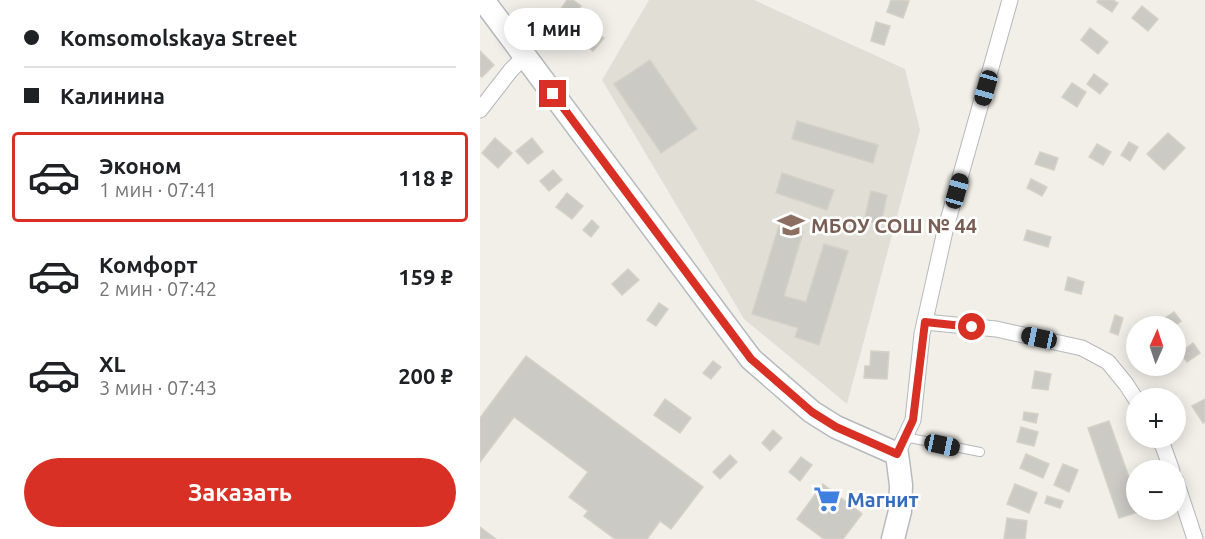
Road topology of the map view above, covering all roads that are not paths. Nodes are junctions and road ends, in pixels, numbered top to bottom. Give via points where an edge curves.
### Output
1 (483, 0) edge
2 (1010, 0) edge
3 (525, 56) junction
4 (480, 110) edge
5 (925, 322) junction
6 (1129, 388) edge
7 (901, 446) junction
8 (980, 452) dead end
9 (1186, 512) edge
10 (893, 539) edge
11 (1195, 539) edge

1 - 3 street
2 - 5 street via 945,231
3 - 4 street
3 - 7 street via 751,359 812,412 836,427
5 - 6 street via 996,329 1082,348 1108,362
5 - 7 street via 913,420
7 - 8 lane
7 - 10 street via 901,502
9 - 11 street

